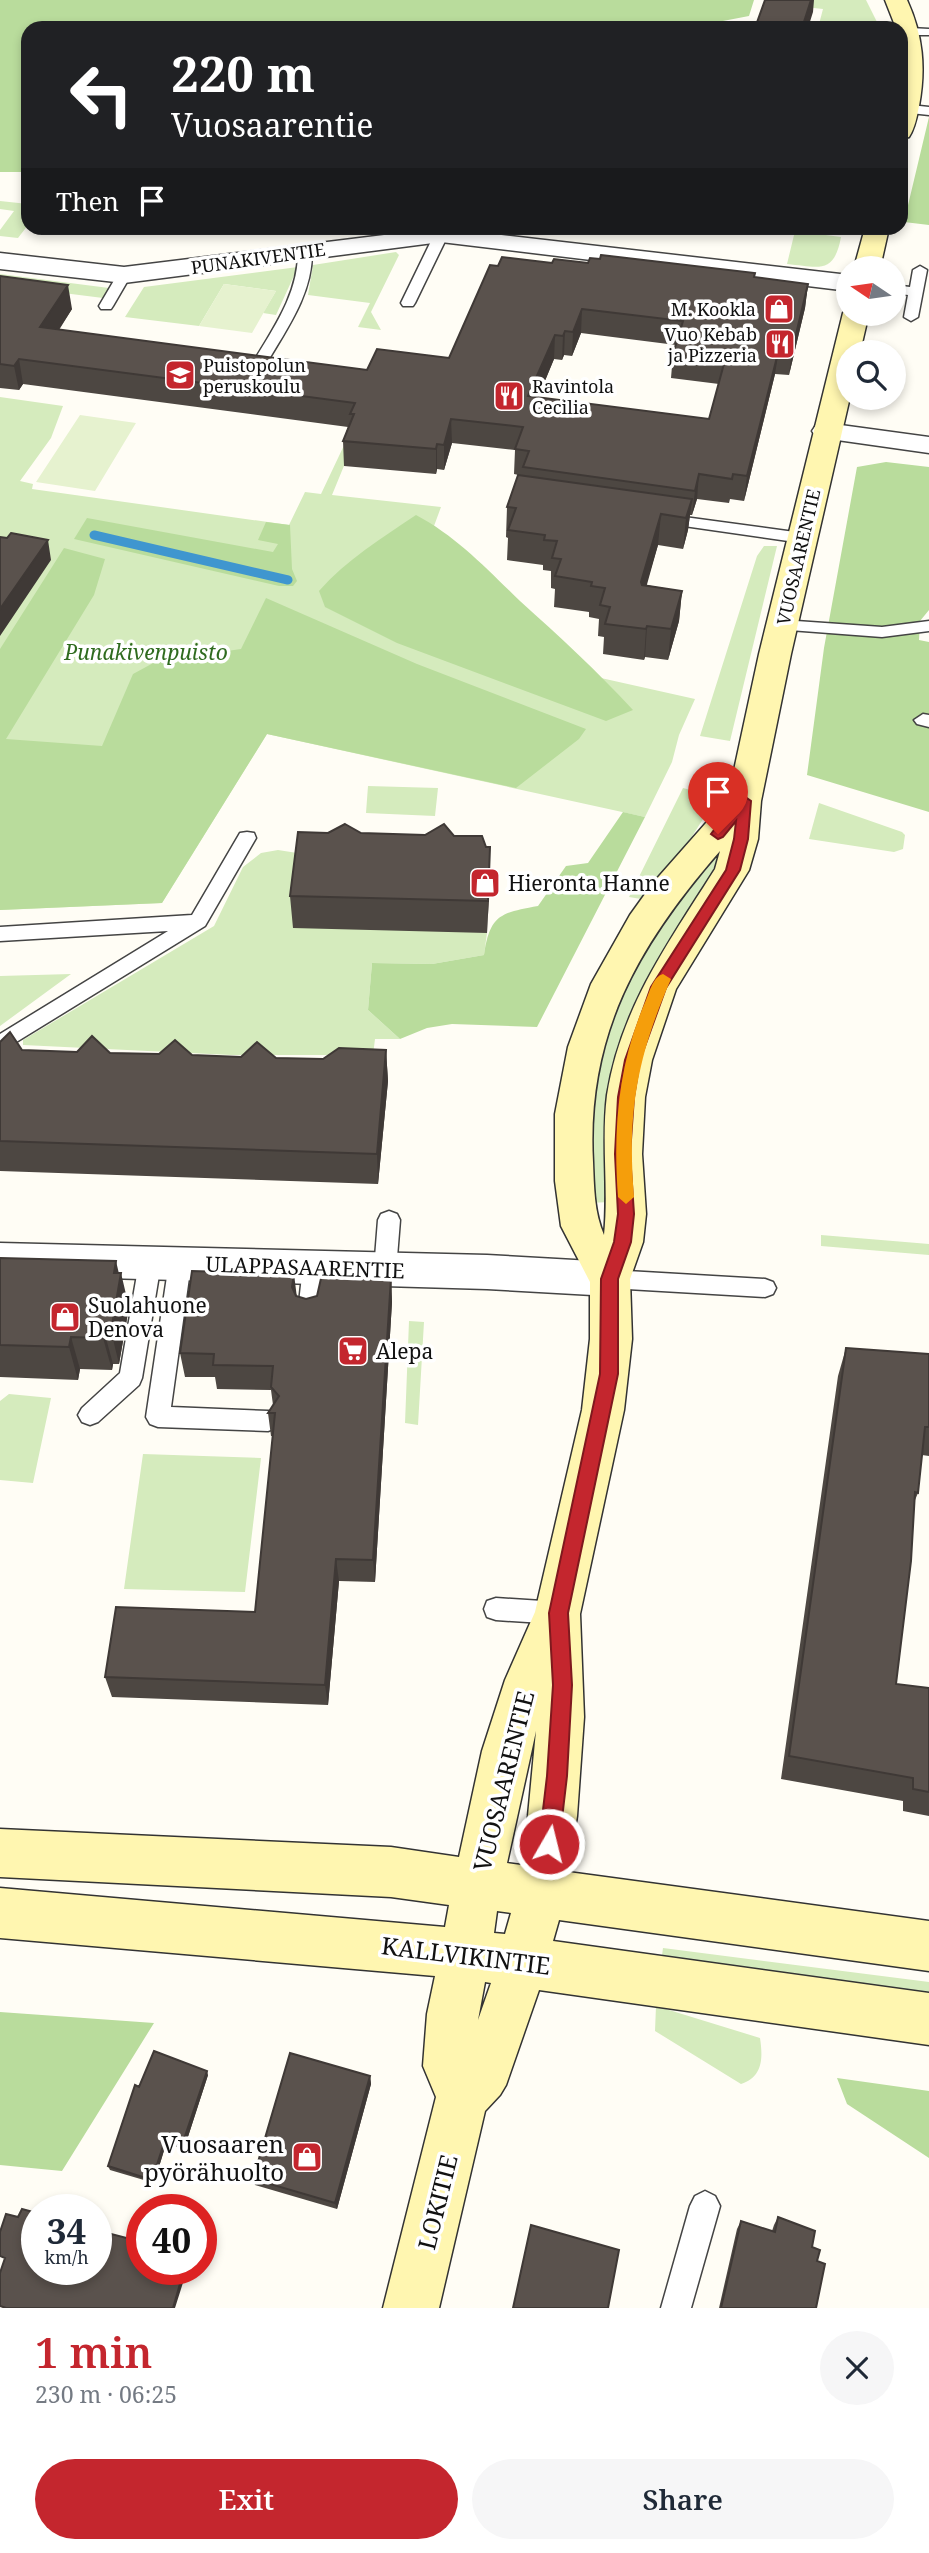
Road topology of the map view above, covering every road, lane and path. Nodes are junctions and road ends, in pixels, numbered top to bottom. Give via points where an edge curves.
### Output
1 (896, 0) edge
2 (919, 32) edge
3 (912, 109) edge
4 (441, 235) junction
5 (875, 235) edge
6 (305, 251) junction
7 (870, 256) edge
8 (0, 261) edge
9 (920, 270) dead end
10 (124, 275) junction
11 (836, 281) edge
12 (906, 291) edge
13 (916, 292) junction
14 (408, 303) dead end
15 (106, 306) dead end
16 (911, 317) dead end
17 (853, 326) edge
18 (255, 371) edge
19 (826, 431) junction
20 (929, 445) edge
21 (650, 518) edge
22 (802, 538) junction
23 (782, 625) junction
24 (929, 626) edge
25 (744, 801) junction
26 (247, 838) dead end
27 (198, 921) junction
28 (0, 934) edge
29 (0, 1045) edge
30 (389, 1220) dead end
31 (0, 1259) edge
32 (165, 1263) junction
33 (314, 1267) junction
34 (385, 1270) junction
35 (610, 1279) junction
36 (765, 1288) dead end
37 (309, 1312) edge
38 (90, 1415) dead end
39 (268, 1421) dead end
40 (496, 1609) dead end
41 (558, 1613) junction
42 (0, 1853) edge
43 (478, 1883) junction
44 (541, 1893) junction
45 (0, 1913) edge
46 (929, 1946) edge
47 (466, 1954) junction
48 (524, 1962) junction
49 (929, 2020) edge
50 (462, 2097) junction
51 (705, 2206) dead end
52 (411, 2308) edge
53 (676, 2308) edge

1 - 2 street
2 - 3 street
4 - 6 street, PUNAKIVENTIE
4 - 11 street, PUNAKIVENTIE
4 - 14 lane
5 - 7 street
6 - 10 street, PUNAKIVENTIE
6 - 18 lane via 305,274
8 - 10 street, PUNAKIVENTIE
9 - 13 lane
10 - 15 lane
12 - 13 lane
13 - 16 lane
17 - 19 street, VUOSAARENTIE
19 - 20 street
19 - 22 street, VUOSAARENTIE
21 - 22 lane
22 - 23 street, VUOSAARENTIE
23 - 24 lane via 882,632
23 - 25 street, VUOSAARENTIE
25 - 35 street, VUOSAARENTIE via 733,870 659,987 633,1060 622,1154 626,1214 623,1242
25 - 35 street, VUOSAARENTIE via 643,923 612,977 589,1038 576,1088 572,1161 577,1216 587,1245
26 - 27 lane
27 - 28 lane
27 - 29 lane
30 - 34 lane
31 - 32 street, ULAPPASAARENTIE
32 - 33 street, ULAPPASAARENTIE
32 - 38 lane via 131,1378
32 - 39 lane via 158,1417
33 - 34 street, ULAPPASAARENTIE
33 - 37 lane
34 - 35 street, ULAPPASAARENTIE
35 - 36 lane
35 - 41 street, VUOSAARENTIE via 609,1374
40 - 41 lane
41 - 43 street, VUOSAARENTIE via 528,1680 513,1728
41 - 44 street, VUOSAARENTIE via 563,1685
42 - 43 street via 391,1872
43 - 44 street
43 - 47 street, VUOSAARENTIE
44 - 46 street
44 - 48 street, VUOSAARENTIE
45 - 47 street, KALLVIKINTIE
47 - 48 street, KALLVIKINTIE
47 - 50 street via 453,2014 449,2066
48 - 49 street, KALLVIKINTIE
48 - 50 street, LOKITIE via 483,2076
50 - 52 street, LOKITIE
51 - 53 lane

